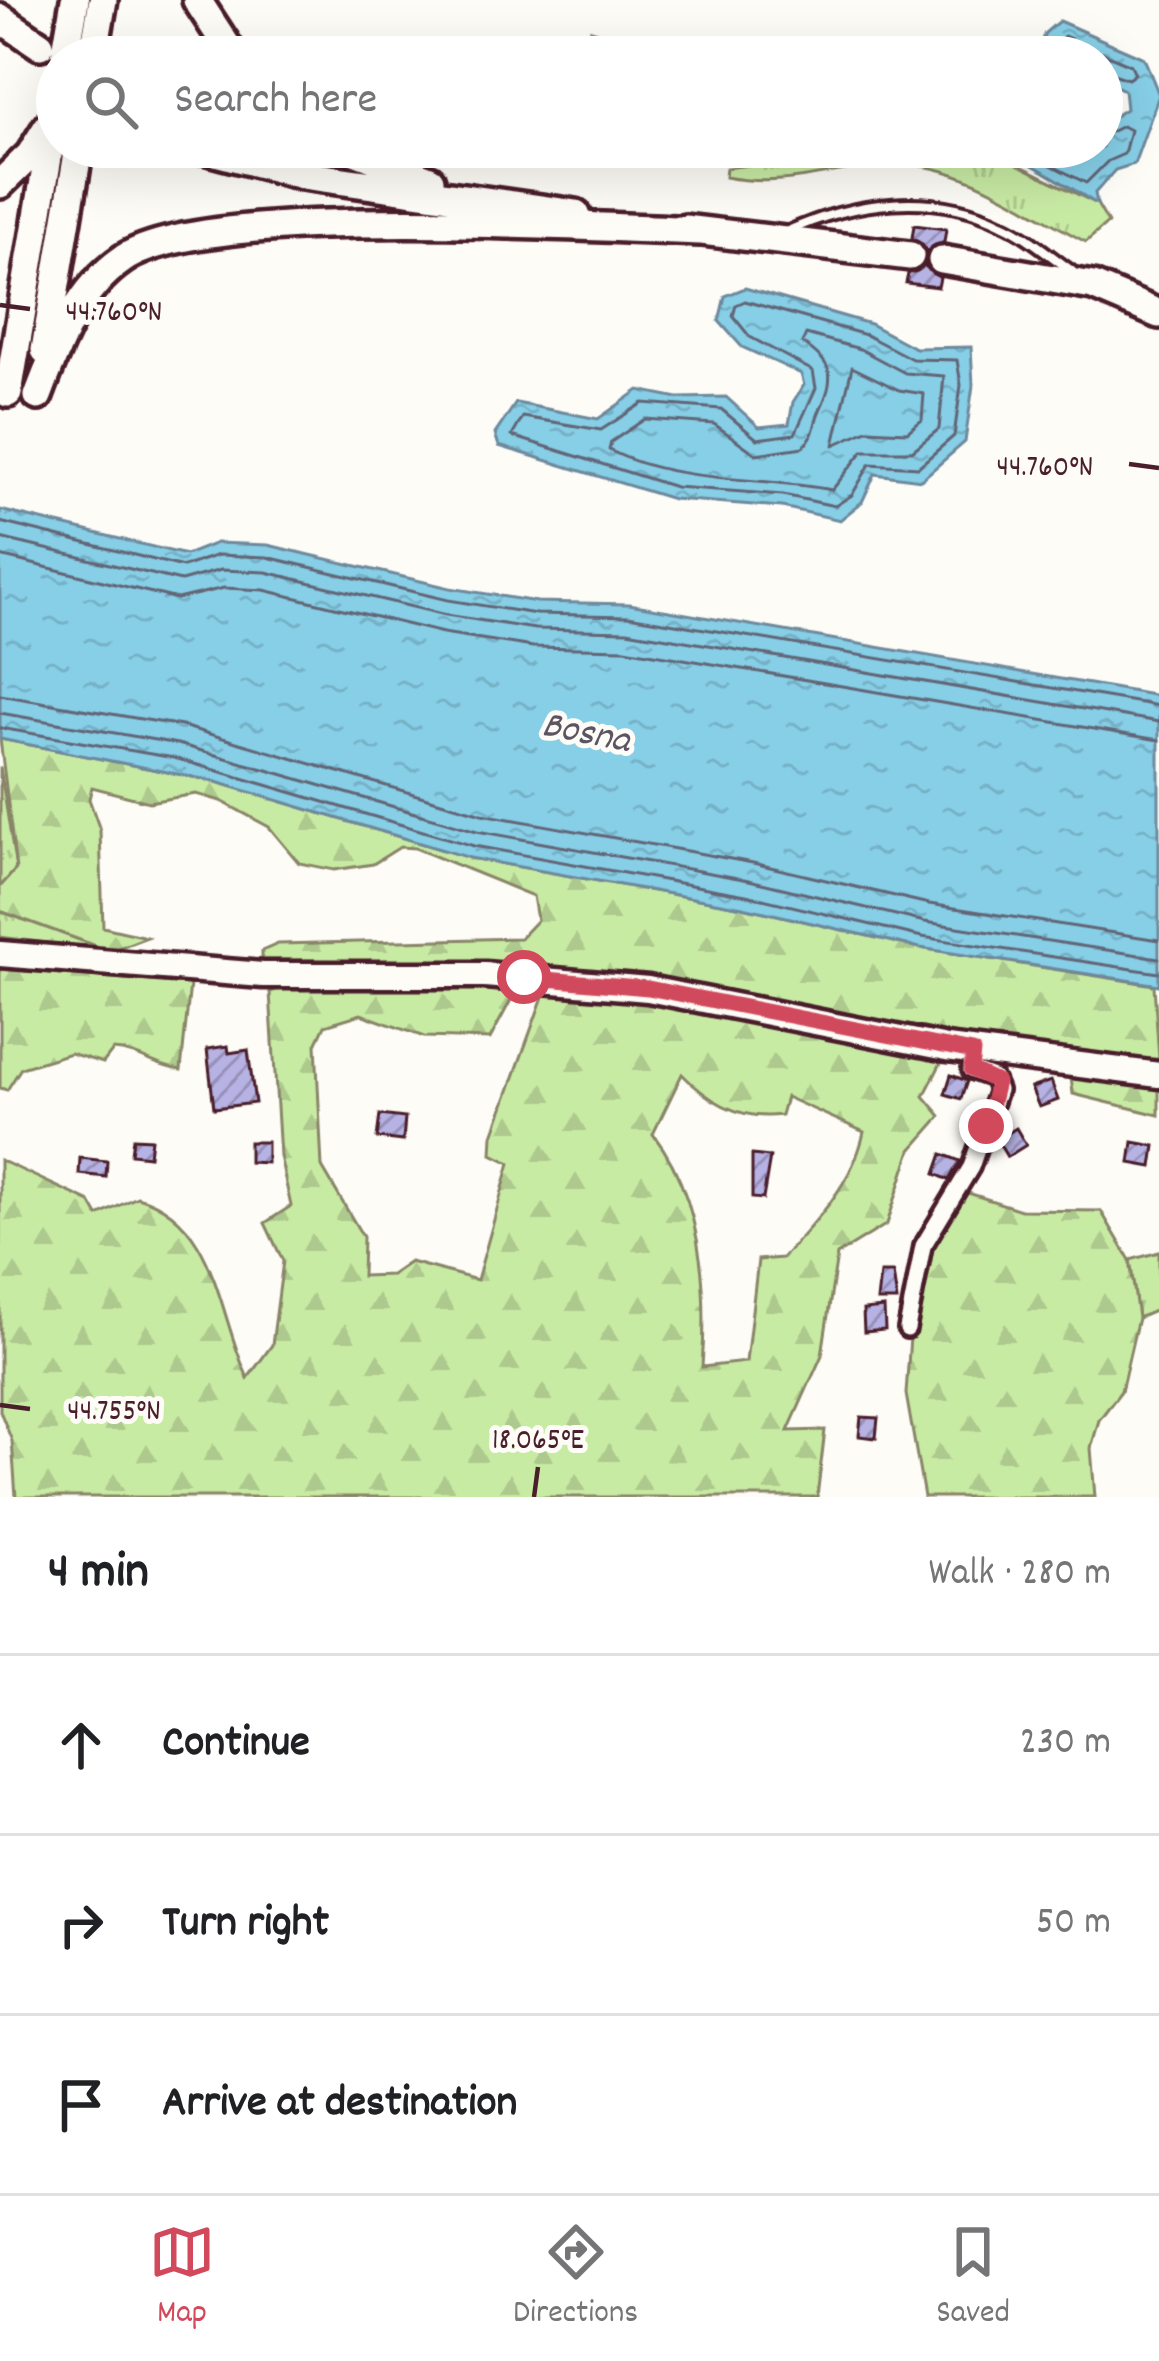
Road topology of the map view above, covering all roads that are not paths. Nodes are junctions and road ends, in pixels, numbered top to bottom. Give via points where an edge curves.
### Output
1 (75, 0) edge
2 (103, 0) edge
3 (197, 0) edge
4 (0, 18) edge
5 (59, 36) edge
6 (97, 36) edge
7 (220, 36) edge
8 (36, 41) edge
9 (36, 145) edge
10 (46, 168) edge
11 (76, 168) edge
12 (265, 168) edge
13 (390, 168) edge
14 (0, 184) edge
15 (538, 208) junction
16 (701, 231) junction
17 (768, 240) junction
18 (910, 256) dead end
19 (942, 260) dead end
20 (1093, 286) junction
21 (1159, 314) edge
22 (0, 355) edge
23 (0, 954) edge
24 (973, 1052) junction
25 (1159, 1075) edge
26 (907, 1329) dead end

1 - 5 highway
2 - 6 highway
3 - 7 highway
4 - 8 highway
9 - 14 highway
10 - 22 highway via 8,393
11 - 16 highway via 38,396 64,331 95,284 167,238 260,227
12 - 15 highway
13 - 15 highway
15 - 16 highway
16 - 17 highway
17 - 18 highway
17 - 20 lane via 854,205 905,203 1008,226
19 - 20 highway
20 - 21 highway
23 - 24 main road via 263,975 566,980 714,1000
24 - 25 main road
24 - 26 street via 971,1070 993,1078 998,1090 971,1167 922,1246

